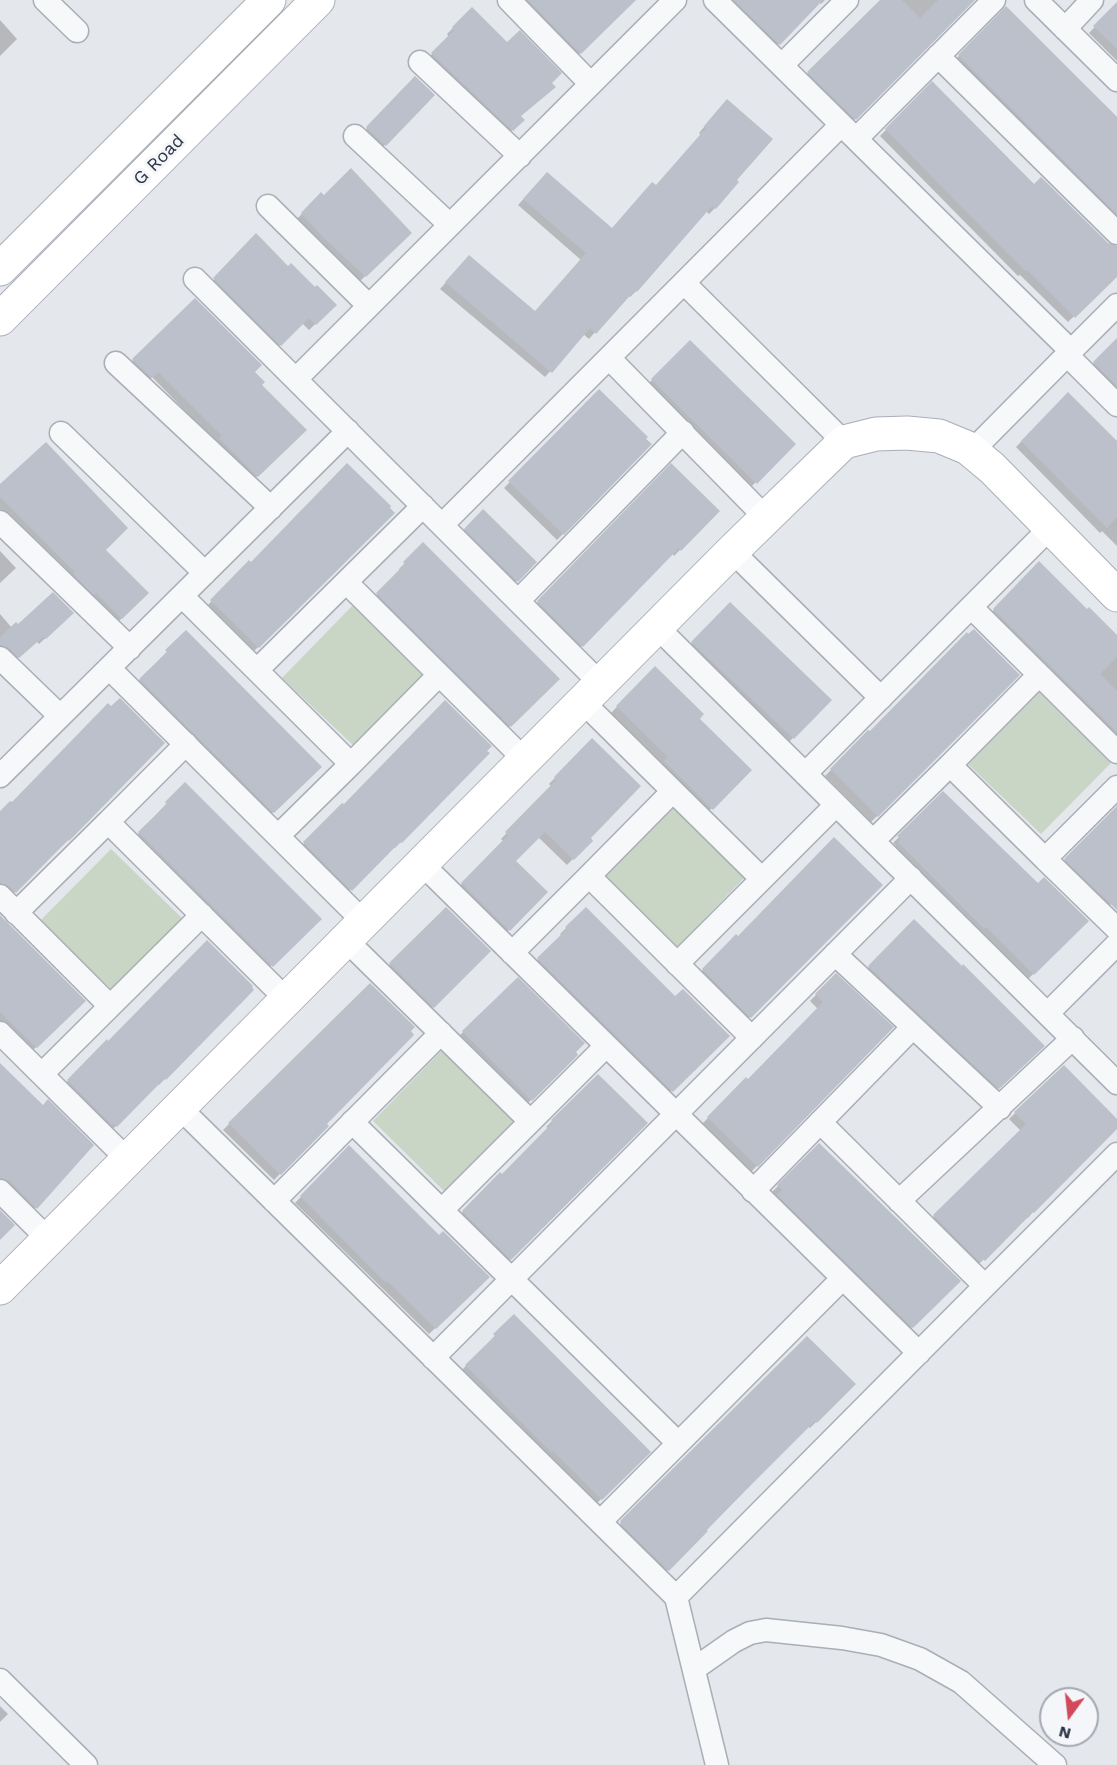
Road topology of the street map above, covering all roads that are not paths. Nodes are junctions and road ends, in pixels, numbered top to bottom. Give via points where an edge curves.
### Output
1 (45, 0) edge
2 (269, 0) edge
3 (318, 0) edge
4 (509, 0) edge
5 (716, 0) edge
6 (847, 0) edge
7 (994, 0) edge
8 (1036, 0) edge
9 (1092, 0) edge
10 (667, 3) edge
11 (1065, 29) junction
12 (76, 31) dead end
13 (938, 56) junction
14 (420, 62) dead end
15 (782, 65) junction
16 (1117, 80) edge
17 (591, 84) junction
18 (849, 132) junction
19 (355, 136) dead end
20 (520, 156) junction
21 (268, 206) dead end
22 (450, 225) junction
23 (1117, 233) edge
24 (0, 269) edge
25 (195, 279) dead end
26 (684, 283) junction
27 (1117, 305) edge
28 (369, 306) junction
29 (0, 319) edge
30 (1069, 353) junction
31 (609, 358) junction
32 (116, 363) dead end
33 (296, 379) junction
34 (1117, 405) edge
35 (348, 431) junction
36 (684, 432) junction
37 (61, 433) dead end
38 (844, 442) junction
39 (972, 451) junction
40 (423, 506) junction
41 (271, 508) junction
42 (766, 518) junction
43 (0, 522) edge
44 (442, 525) junction
45 (1050, 528) junction
46 (732, 551) junction
47 (205, 573) junction
48 (346, 582) junction
49 (1117, 595) edge
50 (182, 596) junction
51 (518, 601) junction
52 (971, 607) junction
53 (657, 627) junction
54 (130, 648) junction
55 (0, 658) edge
56 (110, 668) junction
57 (257, 670) junction
58 (439, 675) junction
59 (1039, 675) junction
60 (592, 693) junction
61 (881, 698) junction
62 (60, 716) junction
63 (186, 744) junction
64 (1117, 752) edge
65 (525, 760) junction
66 (351, 764) junction
67 (950, 765) junction
68 (805, 774) junction
69 (0, 776) edge
70 (1117, 787) edge
71 (673, 791) junction
72 (836, 805) junction
73 (108, 822) junction
74 (278, 836) junction
75 (873, 841) junction
76 (1045, 859) junction
77 (422, 864) junction
78 (589, 876) junction
79 (911, 878) junction
80 (762, 879) junction
81 (0, 896) edge
82 (16, 913) junction
83 (202, 915) junction
84 (1117, 929) edge
85 (355, 931) junction
86 (1117, 944) edge
87 (512, 953) junction
88 (835, 954) junction
89 (677, 964) junction
90 (286, 1000) junction
91 (110, 1006) junction
92 (1048, 1013) junction
93 (913, 1027) junction
94 (0, 1033) edge
95 (441, 1033) junction
96 (752, 1038) junction
97 (1073, 1038) junction
98 (606, 1046) junction
99 (42, 1074) junction
100 (1117, 1083) edge
101 (180, 1108) junction
102 (1000, 1108) junction
103 (676, 1115) junction
104 (530, 1121) junction
105 (352, 1122) junction
106 (820, 1122) junction
107 (1117, 1154) edge
108 (128, 1160) junction
109 (0, 1191) edge
110 (753, 1191) junction
111 (274, 1201) junction
112 (899, 1201) junction
113 (442, 1210) junction
114 (48, 1239) junction
115 (512, 1279) junction
116 (842, 1279) junction
117 (985, 1286) junction
118 (0, 1288) edge
119 (919, 1353) junction
120 (433, 1358) junction
121 (678, 1443) junction
122 (600, 1522) junction
123 (676, 1597) junction
124 (694, 1669) junction
125 (0, 1680) edge
126 (86, 1765) edge
127 (717, 1765) edge
128 (1055, 1765) edge

1 - 12 street
2 - 24 street, G Road
3 - 29 street, G Road
4 - 17 street
5 - 15 street
6 - 15 street
7 - 13 street
8 - 11 street
9 - 11 street
10 - 17 street
11 - 16 street
13 - 18 street
13 - 23 street
14 - 20 street
15 - 18 street
17 - 20 street
18 - 26 street
18 - 30 street
19 - 22 street
20 - 22 street
21 - 28 street
22 - 28 street
25 - 33 street
26 - 31 street
26 - 38 street
27 - 30 street
28 - 33 street
30 - 34 street
30 - 39 street
31 - 36 street
31 - 44 street
32 - 41 street
33 - 35 street
35 - 40 street
35 - 41 street
36 - 42 street
36 - 51 street
37 - 47 street
38 - 39 street via 876,434 907,433 939,436
38 - 42 street
39 - 45 street
40 - 44 street
40 - 48 street
41 - 47 street
42 - 46 street
43 - 54 street
44 - 51 street
45 - 49 street
45 - 52 street
46 - 53 street
46 - 61 street
47 - 50 street
48 - 57 street
48 - 58 street
50 - 54 street
50 - 57 street
51 - 60 street
52 - 59 street
52 - 61 street
53 - 60 street
53 - 68 street
54 - 56 street
55 - 62 street
56 - 62 street
56 - 63 street
57 - 66 street
58 - 65 street
58 - 66 street
59 - 64 street
59 - 67 street
60 - 65 street
60 - 71 street
61 - 68 street
62 - 69 street
63 - 73 street
63 - 74 street
65 - 77 street
66 - 74 street
67 - 75 street
67 - 76 street
68 - 72 street
70 - 76 street
71 - 78 street
71 - 80 street
72 - 75 street
72 - 80 street
73 - 82 street
73 - 83 street
74 - 85 street
75 - 79 street
76 - 84 street
77 - 85 street
77 - 87 street
78 - 87 street
78 - 89 street
79 - 88 street
79 - 92 street
80 - 89 street
81 - 82 street
82 - 91 street
83 - 90 street
83 - 91 street
85 - 90 street
85 - 95 street
86 - 92 street
87 - 98 street
88 - 93 street
88 - 96 street
89 - 96 street
90 - 101 street
91 - 99 street
92 - 97 street
93 - 102 street
93 - 106 street
94 - 99 street
95 - 104 street
95 - 105 street
96 - 103 street
97 - 100 street
97 - 102 street
98 - 103 street
98 - 104 street
99 - 108 street
101 - 108 street
101 - 111 street
102 - 112 street
103 - 110 street
103 - 115 street
104 - 113 street
105 - 111 street
105 - 113 street
106 - 110 street
106 - 112 street
107 - 117 street
108 - 114 street
109 - 114 street
110 - 116 street
111 - 120 street
112 - 117 street
113 - 115 street
114 - 118 street
115 - 120 street
115 - 121 street
116 - 119 street
116 - 121 street
117 - 119 street
119 - 123 street
120 - 122 street
121 - 122 street
122 - 123 street
123 - 124 street
124 - 127 street
124 - 128 street via 734,1641 766,1630 880,1645 920,1659 961,1682
125 - 126 street

